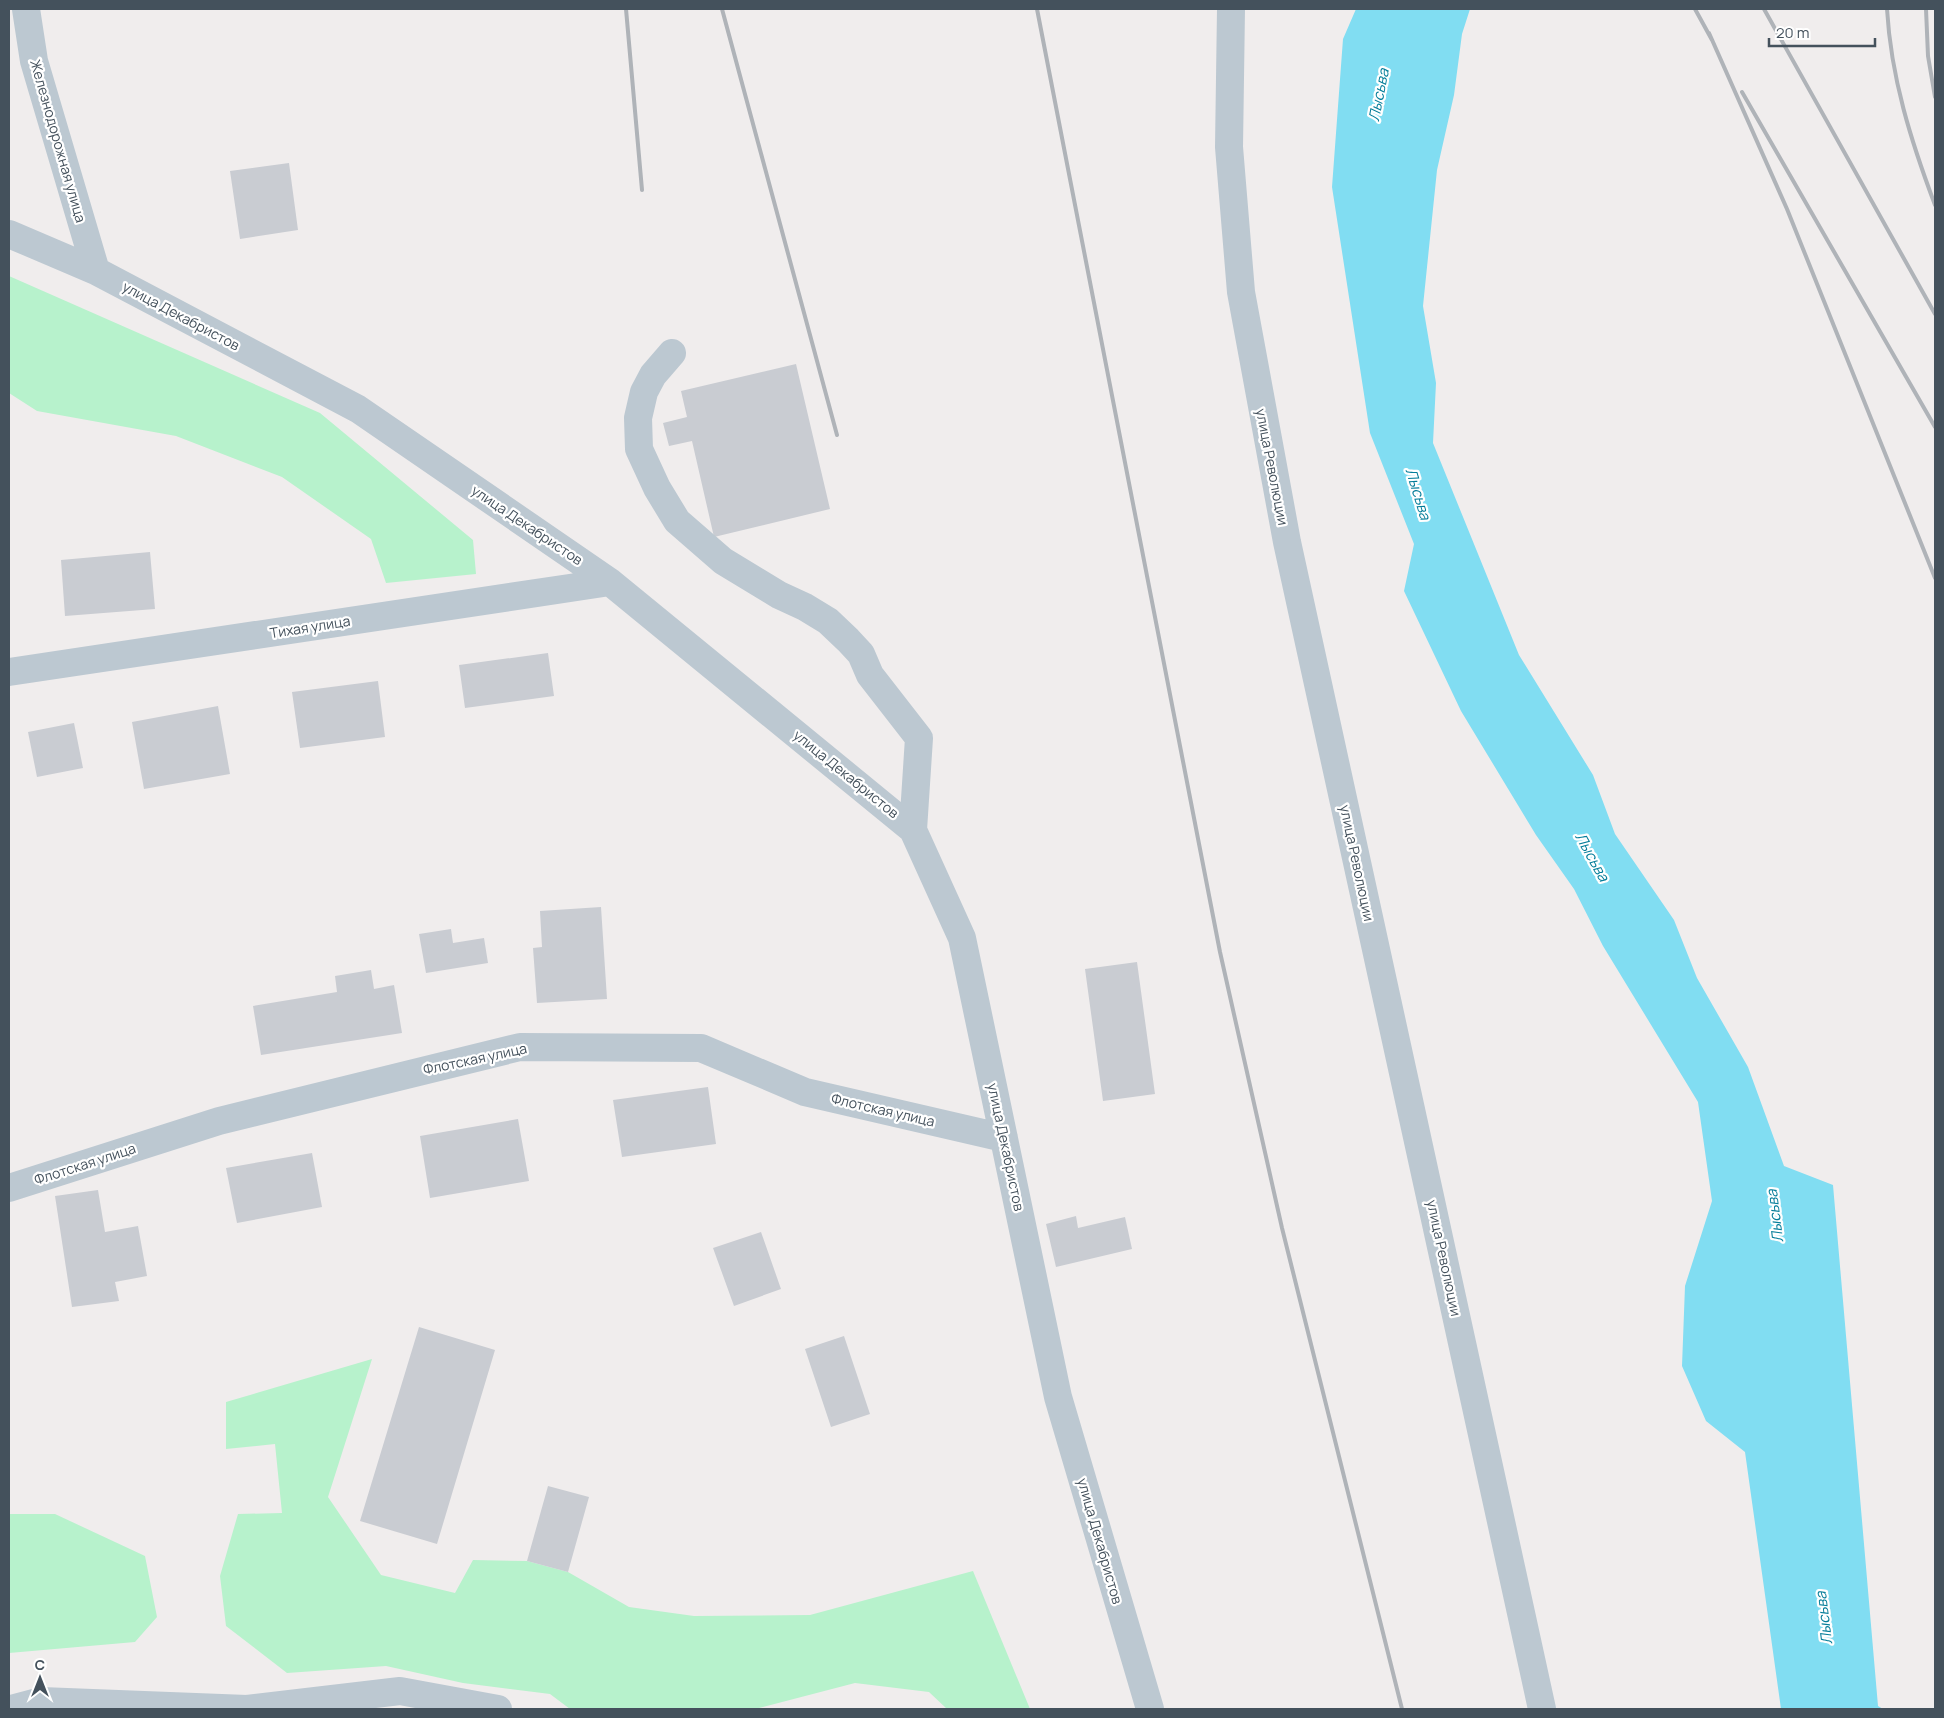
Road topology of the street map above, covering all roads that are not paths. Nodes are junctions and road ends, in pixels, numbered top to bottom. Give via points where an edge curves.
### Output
1 (26, 9) edge
2 (1231, 9) edge
3 (9, 234) edge
4 (96, 271) junction
5 (672, 353) dead end
6 (610, 582) junction
7 (9, 672) edge
8 (913, 830) junction
9 (1004, 1138) junction
10 (9, 1188) edge
11 (11, 1709) edge
12 (247, 1709) edge
13 (498, 1709) edge
14 (1150, 1709) edge
15 (1542, 1709) edge

1 - 4 street, Железнодорожная улица via 34,61
2 - 15 street, улица Революции via 1229,147 1241,292 1261,411
3 - 4 street, улица Декабристов
4 - 6 street, улица Декабристов via 358,408
5 - 8 street via 653,375 644,392 638,418 639,449 657,488 677,521 702,544 751,579 828,621 861,654 870,675 919,738
6 - 7 street, Тихая улица
6 - 8 street, улица Декабристов
8 - 9 street, улица Декабристов via 962,938
9 - 10 street, Флотская улица via 805,1092 701,1048 520,1047 219,1121
9 - 14 street, улица Декабристов via 1058,1398
11 - 12 street via 41,1701
12 - 13 street via 400,1691

